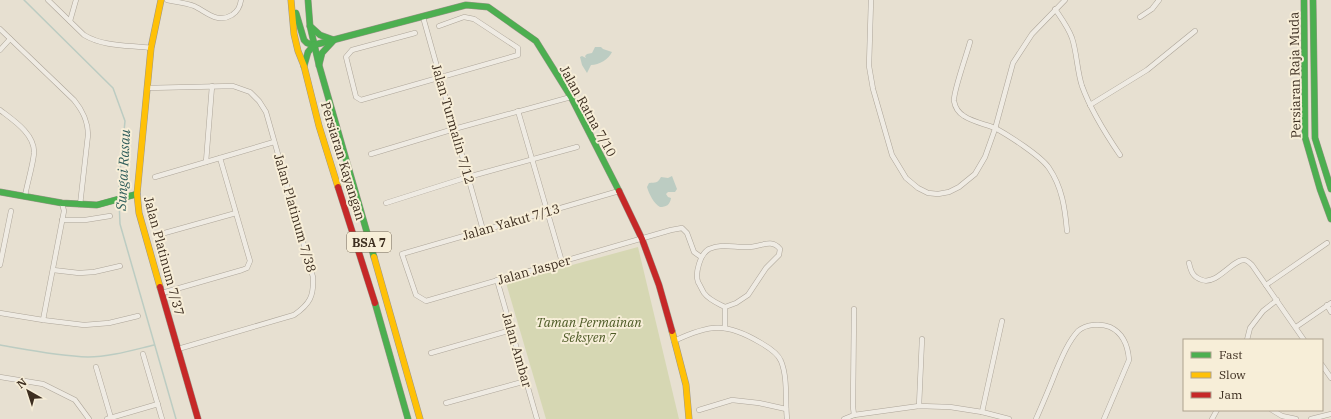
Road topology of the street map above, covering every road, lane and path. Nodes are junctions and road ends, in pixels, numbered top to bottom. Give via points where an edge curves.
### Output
1 (48, 0) edge
2 (76, 0) edge
3 (161, 0) edge
4 (167, 0) edge
5 (241, 0) edge
6 (292, 0) edge
7 (308, 0) edge
8 (872, 0) edge
9 (1064, 0) edge
10 (1159, 0) edge
11 (1304, 0) edge
12 (1313, 0) edge
13 (465, 2) edge
14 (1055, 9) junction
15 (423, 17) junction
16 (1140, 17) dead end
17 (70, 21) junction
18 (310, 26) junction
19 (439, 26) dead end
20 (0, 29) edge
21 (1195, 31) dead end
22 (415, 33) dead end
23 (10, 39) junction
24 (334, 40) junction
25 (970, 42) dead end
26 (314, 45) junction
27 (151, 48) junction
28 (0, 50) edge
29 (319, 65) junction
30 (304, 66) junction
31 (440, 78) junction
32 (212, 86) junction
33 (147, 88) junction
34 (571, 97) junction
35 (1090, 105) junction
36 (0, 110) edge
37 (518, 112) junction
38 (454, 129) junction
39 (995, 129) junction
40 (274, 142) junction
41 (577, 147) dead end
42 (371, 154) dead end
43 (1120, 156) dead end
44 (220, 158) junction
45 (532, 160) junction
46 (206, 162) junction
47 (155, 177) dead end
48 (468, 178) junction
49 (1331, 189) edge
50 (619, 191) junction
51 (0, 192) edge
52 (137, 194) junction
53 (25, 196) junction
54 (386, 202) dead end
55 (62, 204) junction
56 (80, 205) junction
57 (11, 211) dead end
58 (547, 212) junction
59 (236, 213) junction
60 (110, 216) dead end
61 (1331, 219) edge
62 (62, 220) junction
63 (483, 230) junction
64 (1067, 231) dead end
65 (161, 234) dead end
66 (642, 239) junction
67 (1327, 243) dead end
68 (701, 257) junction
69 (562, 262) junction
70 (1189, 263) dead end
71 (0, 265) edge
72 (120, 266) dead end
73 (53, 270) junction
74 (497, 280) junction
75 (1266, 285) junction
76 (162, 293) junction
77 (1277, 300) junction
78 (426, 301) joint
79 (1329, 304) edge
80 (725, 306) junction
81 (854, 309) dead end
82 (1331, 312) edge
83 (0, 313) edge
84 (138, 316) dead end
85 (43, 320) junction
86 (1002, 321) dead end
87 (1296, 327) junction
88 (725, 328) junction
89 (512, 330) junction
90 (922, 339) dead end
91 (1247, 339) edge
92 (1303, 339) edge
93 (674, 341) junction
94 (178, 349) junction
95 (431, 353) dead end
96 (143, 354) dead end
97 (1323, 366) edge
98 (96, 367) dead end
99 (1330, 376) edge
100 (0, 377) edge
101 (526, 381) junction
102 (446, 403) dead end
103 (158, 404) junction
104 (919, 406) junction
105 (786, 409) junction
106 (699, 410) dead end
107 (1274, 411) edge
108 (982, 412) junction
109 (1331, 414) edge
110 (854, 415) junction
111 (109, 418) edge
112 (89, 419) edge
113 (162, 419) edge
114 (198, 419) edge
115 (408, 419) edge
116 (420, 419) edge
117 (537, 419) edge
118 (689, 419) edge
119 (787, 419) edge
120 (844, 419) edge
121 (1009, 419) edge
122 (1036, 419) edge
123 (1104, 419) edge
124 (1296, 419) edge
125 (1311, 419) edge

1 - 17 street
2 - 17 street
3 - 27 main road, Jalan Platinum 7/37
4 - 5 street via 194,6 219,19 235,13 240,7
6 - 26 main road via 304,40 307,44
6 - 30 main road, Persiaran Kayangan / BSA 7 via 296,38
7 - 18 main road, Persiaran Kayangan / BSA 7
8 - 39 street via 869,66 873,89 892,155 906,178 928,193 949,192 959,187 975,174 982,163
9 - 14 street
10 - 16 street
11 - 61 main road, Persiaran Raja Muda via 1305,137
12 - 49 main road, Persiaran Raja Muda via 1315,138
13 - 15 main road, Jalan Ratna 7/10
13 - 34 main road, Jalan Ratna 7/10 via 488,7 536,41
14 - 35 street via 1072,38 1082,85
14 - 39 street via 1032,34 1013,63
15 - 24 main road, Jalan Ratna 7/10
15 - 31 street, Jalan Turmalin 7/12
17 - 27 street via 84,35 97,42
18 - 24 main road via 320,35
18 - 26 main road, Persiaran Kayangan / BSA 7
19 - 31 street via 464,18 474,19 518,48 518,55
20 - 23 street
21 - 35 street via 1147,70
22 - 31 street via 352,50 346,57 356,97 361,100
23 - 28 street
23 - 56 street via 74,100 83,112 88,135
24 - 26 main road, Jalan Ratna 7/10
24 - 29 main road via 322,53
25 - 39 street via 954,101 959,112 965,117
26 - 29 main road, Persiaran Kayangan / BSA 7
26 - 30 main road via 306,54
27 - 33 main road, Jalan Platinum 7/37
29 - 116 main road, Persiaran Kayangan / BSA 7
30 - 115 main road, Persiaran Kayangan / BSA 7
31 - 38 street, Jalan Turmalin 7/12
32 - 33 street, Jalan Platinum 7/38
32 - 40 street, Jalan Platinum 7/38 via 233,86 250,92 266,112
32 - 46 street
33 - 52 main road, Jalan Platinum 7/37
34 - 37 street
34 - 50 main road, Jalan Ratna 7/10
35 - 43 street
36 - 53 street via 25,131 33,146 34,153
37 - 38 street
37 - 45 street
38 - 42 street
38 - 48 street, Jalan Turmalin 7/12
39 - 64 street via 1030,150 1048,166 1059,186 1065,208
40 - 44 street
40 - 94 street, Jalan Platinum 7/38 via 314,277 312,296 294,315
41 - 45 street
44 - 46 street
44 - 59 street
45 - 48 street
45 - 58 street
46 - 47 street
48 - 54 street
48 - 63 street, Jalan Turmalin 7/12
50 - 58 street, Jalan Yakut 7/13
50 - 66 main road, Jalan Ratna 7/10
51 - 53 main road
52 - 56 main road via 97,205
52 - 76 main road, Jalan Platinum 7/37
53 - 55 main road
55 - 56 main road
55 - 62 street
57 - 71 street
58 - 63 street, Jalan Yakut 7/13
58 - 69 street
59 - 65 street
59 - 76 street via 249,256 247,268
60 - 62 street
62 - 73 street
63 - 78 street, Jalan Yakut 7/13 via 402,254 416,295
66 - 68 street, Jalan Jasper via 682,228 688,233 694,252
66 - 69 street, Jalan Jasper
66 - 93 main road, Jalan Ratna 7/10 via 659,285
67 - 75 street
68 - 80 street via 698,281 705,294 714,302
68 - 80 street via 708,250 724,245 749,247 771,243 777,244 780,249 779,255 766,268 748,296
69 - 74 street, Jalan Jasper
70 - 75 street via 1193,275 1207,281 1241,260 1248,261
72 - 73 street via 79,273
73 - 85 street
74 - 78 street, Jalan Jasper
74 - 89 street, Jalan Ambar
75 - 77 street
76 - 94 main road, Jalan Platinum 7/37
77 - 87 street
77 - 91 street via 1252,324
79 - 82 street
79 - 87 street
80 - 88 street
81 - 110 street
83 - 85 street
84 - 85 street via 109,323 84,325
86 - 108 street
87 - 92 street
88 - 93 street via 709,328
88 - 105 street via 746,334 781,359 786,385
89 - 95 street
89 - 101 street, Jalan Ambar
90 - 104 street
93 - 118 main road, Jalan Ratna 7/10 via 686,385
94 - 114 main road, Jalan Platinum 7/37
96 - 103 street
97 - 99 street
98 - 111 street
100 - 112 street via 42,384 75,400
101 - 102 street
101 - 117 street, Jalan Ambar
103 - 111 street
103 - 113 street
104 - 108 street via 950,406
104 - 110 street
105 - 106 street via 732,400
105 - 119 street
107 - 124 street
108 - 121 street
109 - 125 street
110 - 120 street
122 - 123 street via 1068,344 1079,330 1094,324 1109,326 1119,333 1126,343 1129,360

